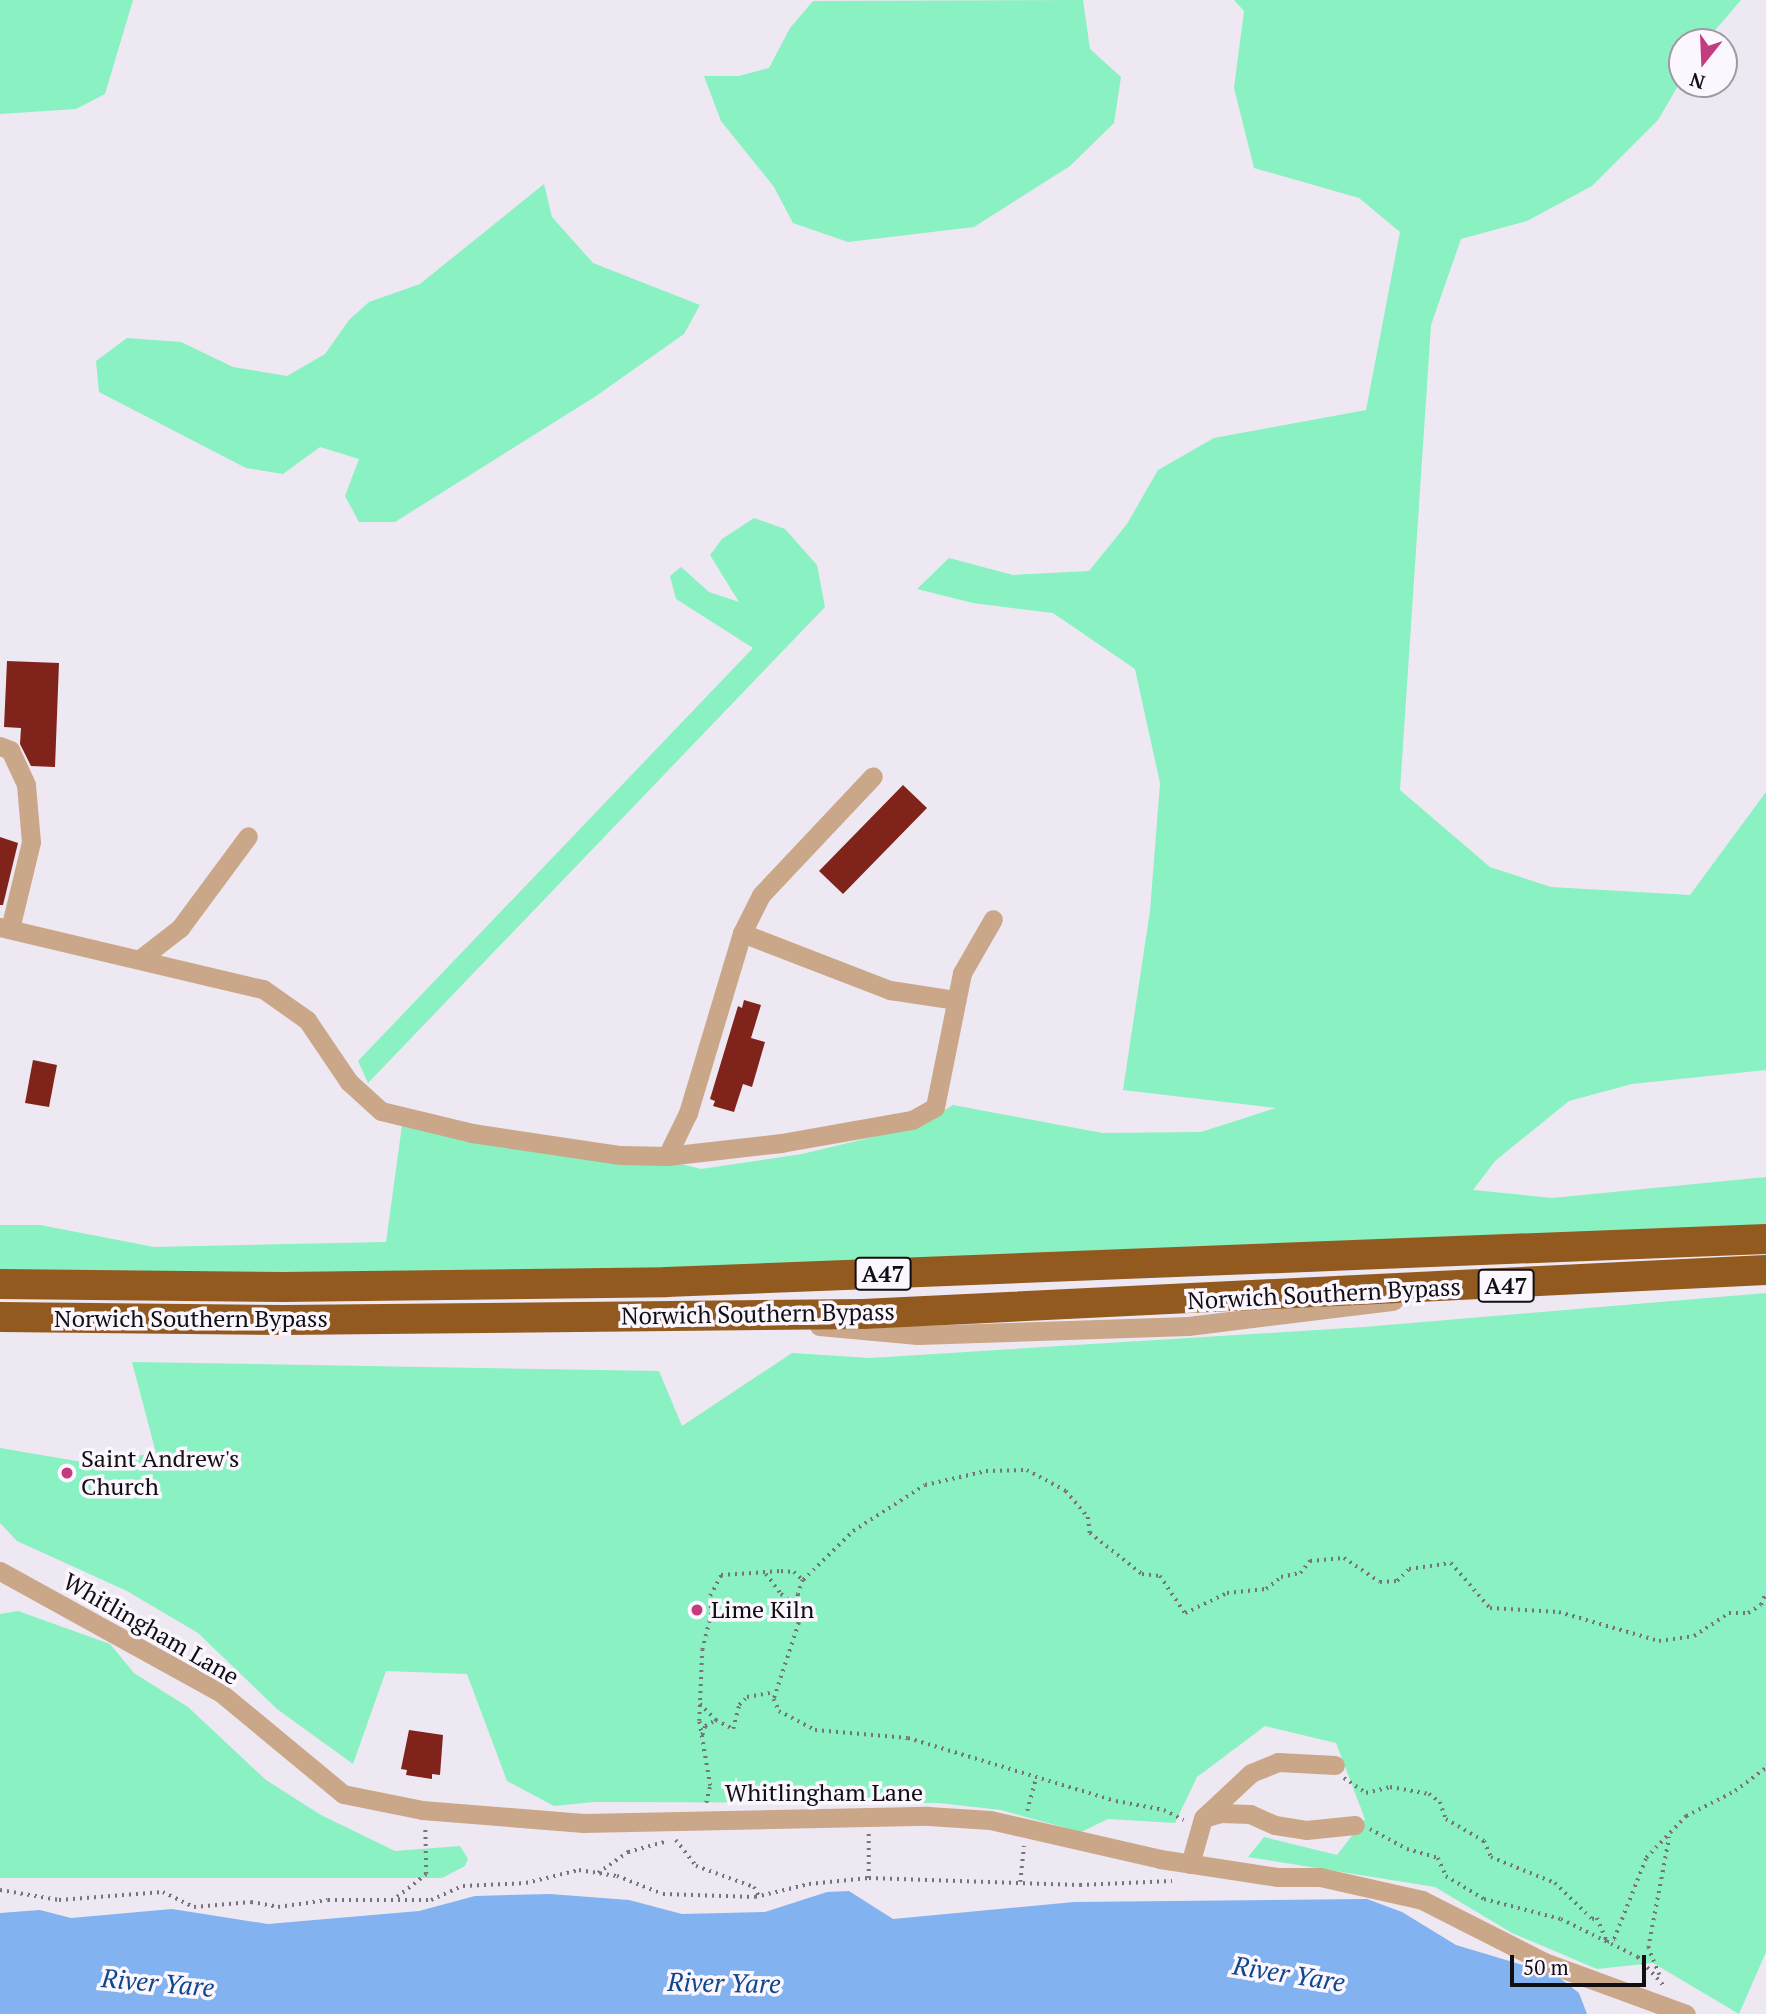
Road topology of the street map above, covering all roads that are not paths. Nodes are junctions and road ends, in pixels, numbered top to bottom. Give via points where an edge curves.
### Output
1 (0, 746) edge
2 (873, 776) dead end
3 (248, 836) dead end
4 (993, 919) dead end
5 (5, 928) edge
6 (742, 933) junction
7 (139, 959) junction
8 (956, 1000) junction
9 (667, 1156) junction
10 (1766, 1239) edge
11 (1766, 1270) edge
12 (0, 1284) edge
13 (0, 1317) edge
14 (0, 1571) edge
15 (1335, 1765) road end
16 (1201, 1823) junction
17 (1354, 1825) road end
18 (1190, 1864) junction
19 (1686, 2014) edge

1 - 5 street via 10,750 26,785 31,842 27,872
2 - 6 street via 761,895
3 - 7 street via 180,928
4 - 8 street via 962,973
5 - 7 street
6 - 8 street via 890,990
6 - 9 street via 688,1113
7 - 9 street via 263,989 289,1004 307,1020 349,1082 381,1111 472,1133 620,1155
8 - 9 street via 935,1107 912,1120 782,1143
10 - 12 highway, Norwich Southern Bypass / A47 via 666,1282 283,1287
11 - 13 highway, Norwich Southern Bypass / A47 via 877,1314 297,1320
14 - 18 street, Whitlingham Lane via 221,1693 332,1789 422,1810 583,1823 704,1818 990,1820
15 - 16 street via 1278,1762 1251,1773
16 - 17 street via 1220,1813 1250,1814 1275,1825 1306,1830
16 - 18 street
18 - 19 street, Whitlingham Lane via 1277,1877 1320,1877 1422,1900 1544,1962

